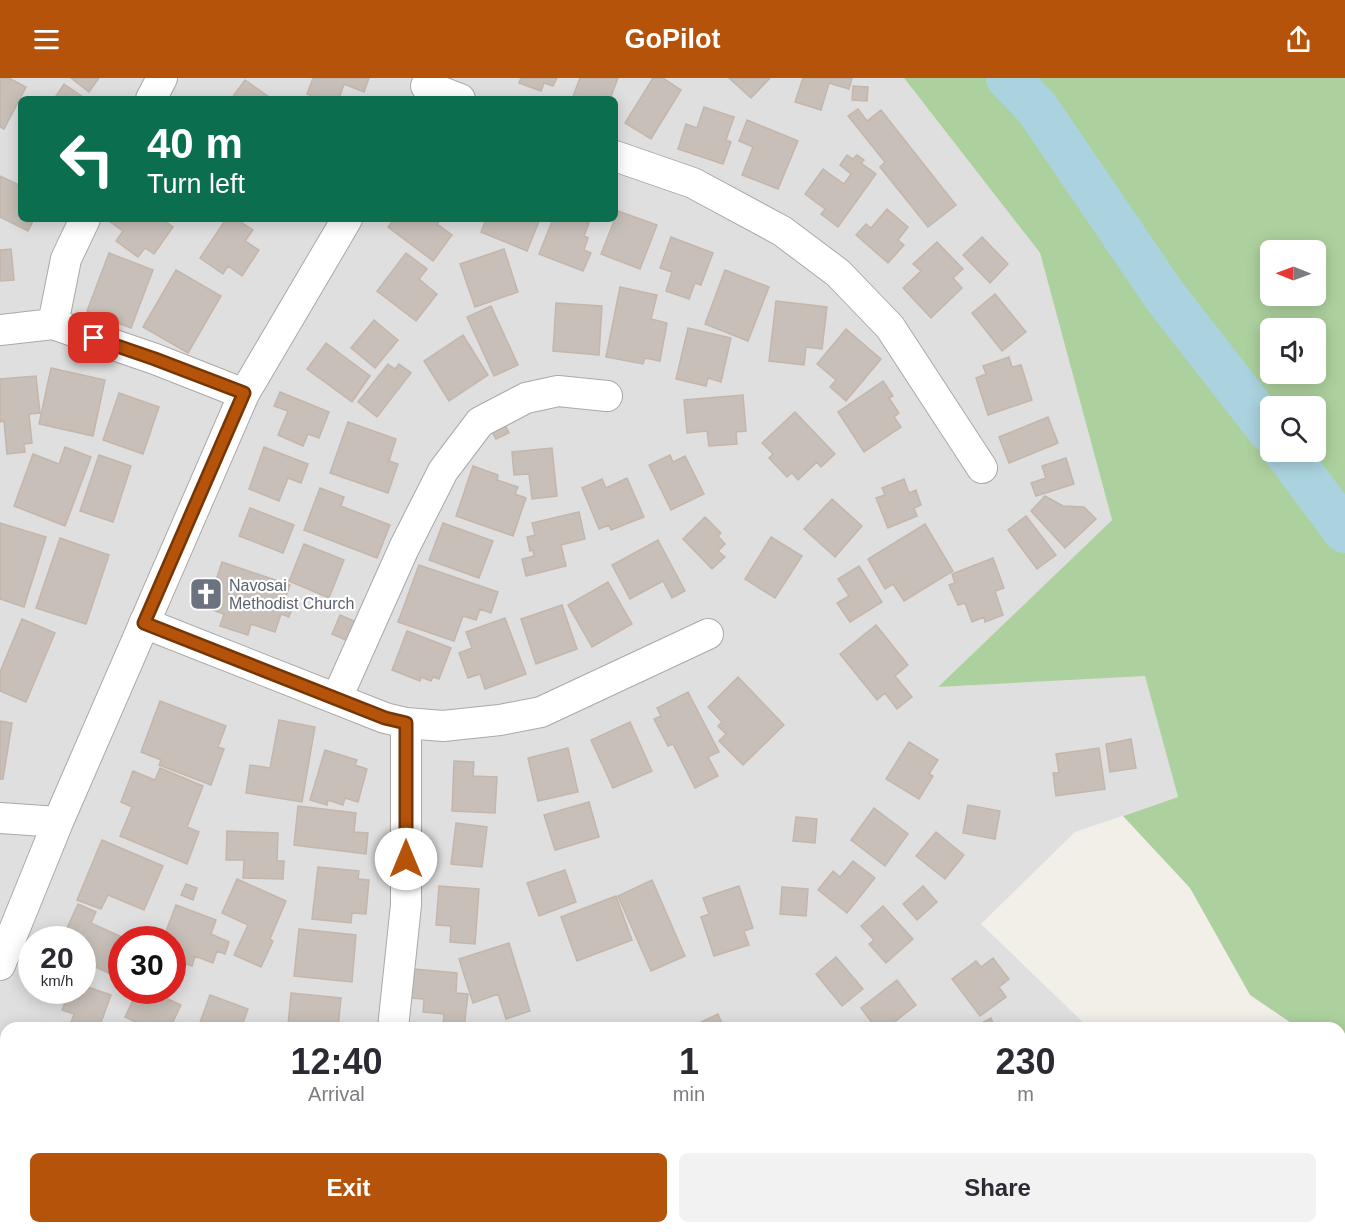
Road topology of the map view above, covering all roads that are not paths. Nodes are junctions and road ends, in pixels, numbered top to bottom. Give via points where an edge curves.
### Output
1 (162, 78) edge
2 (424, 88) edge
3 (153, 96) edge
4 (450, 96) edge
5 (618, 157) edge
6 (84, 222) edge
7 (345, 222) edge
8 (53, 324) junction
9 (0, 330) edge
10 (244, 393) junction
11 (607, 396) dead end
12 (982, 468) dead end
13 (144, 623) junction
14 (708, 634) dead end
15 (337, 698) junction
16 (406, 723) junction
17 (0, 818) edge
18 (58, 822) junction
19 (0, 965) edge
20 (394, 1022) edge

1 - 3 street
2 - 4 street
5 - 12 street via 693,183 782,231 838,273 890,327
6 - 8 street via 66,259
7 - 10 street
8 - 9 street
8 - 10 street
10 - 13 street
11 - 15 street via 558,391 526,398 480,422 443,471
13 - 15 street
13 - 18 street
14 - 16 street via 541,712 443,726
15 - 16 street
16 - 20 street via 406,905
17 - 18 street
18 - 19 street

